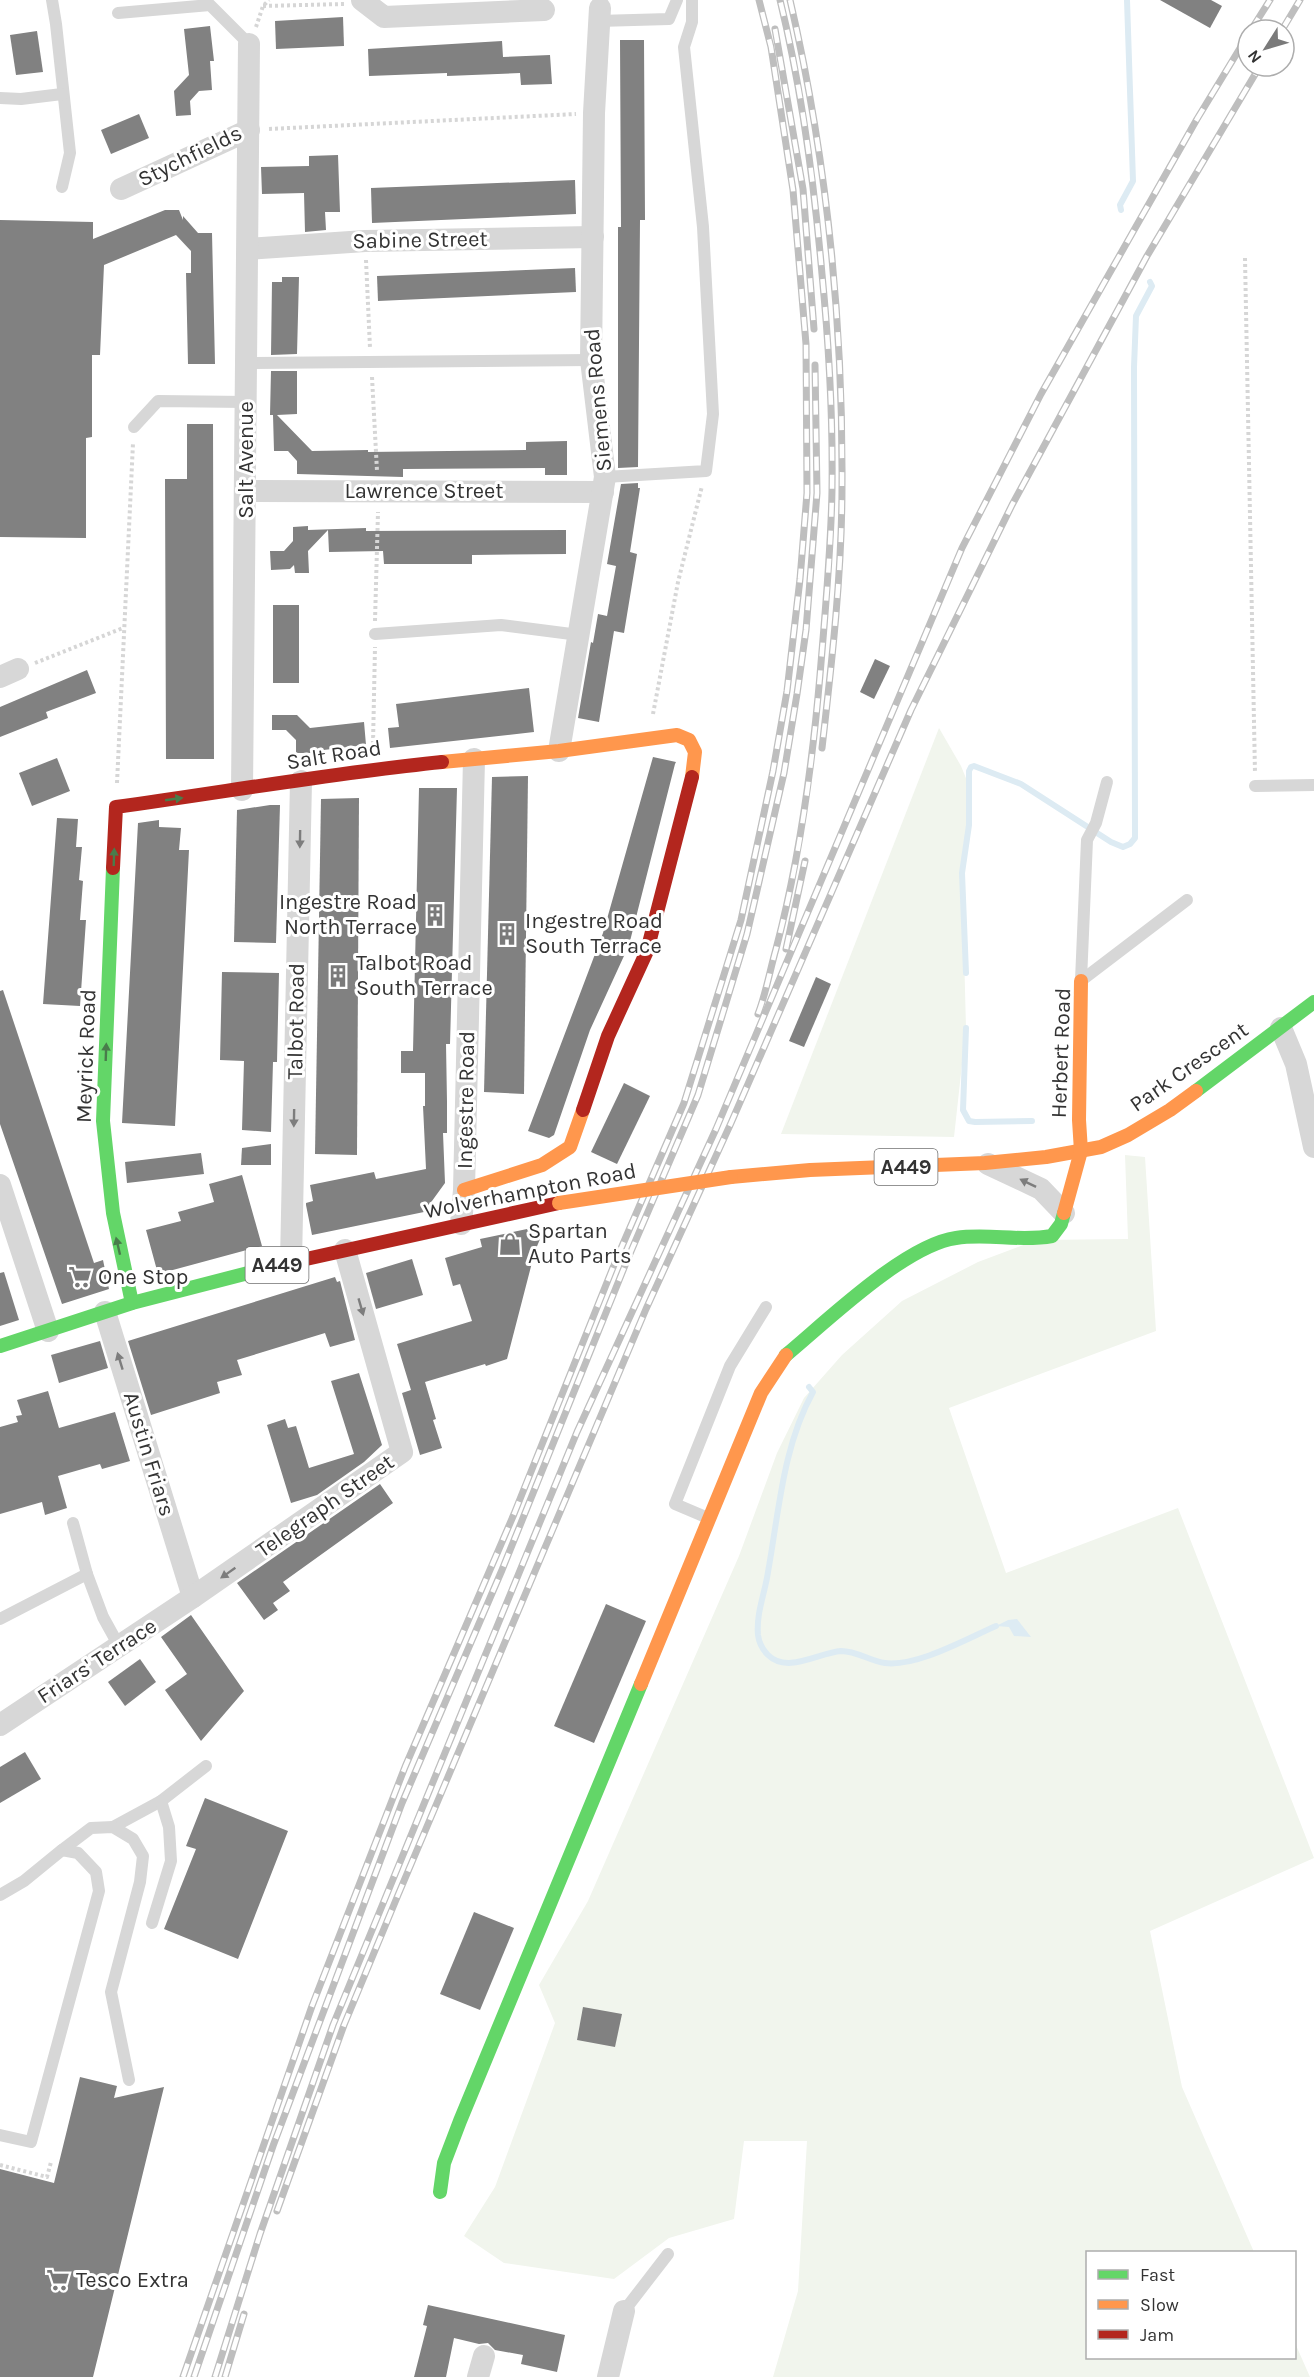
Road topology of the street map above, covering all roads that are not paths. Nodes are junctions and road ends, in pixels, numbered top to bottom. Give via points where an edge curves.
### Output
1 (52, 0) edge
2 (677, 0) edge
3 (692, 0) edge
4 (364, 2) edge
5 (544, 10) dead end
6 (118, 13) dead end
7 (599, 15) joint
8 (249, 45) joint
9 (62, 94) junction
10 (0, 98) edge
11 (249, 130) junction
12 (62, 187) dead end
13 (121, 189) dead end
14 (593, 237) junction
15 (248, 249) junction
16 (591, 360) junction
17 (246, 363) junction
18 (246, 402) junction
19 (134, 427) road end
20 (604, 485) junction
21 (246, 490) junction
22 (375, 634) dead end
23 (579, 635) junction
24 (559, 751) junction
25 (474, 759) junction
26 (301, 780) junction
27 (1107, 782) dead end
28 (1314, 785) edge
29 (1255, 786) road end
30 (242, 790) junction
31 (116, 807) joint
32 (1187, 900) dead end
33 (1081, 981) junction
34 (1314, 1002) edge
35 (1281, 1028) junction
36 (1314, 1147) edge
37 (1081, 1151) junction
38 (985, 1163) junction
39 (0, 1185) edge
40 (464, 1190) junction
41 (1064, 1213) junction
42 (461, 1224) junction
43 (345, 1251) junction
44 (291, 1262) junction
45 (132, 1303) junction
46 (766, 1306) dead end
47 (105, 1311) junction
48 (48, 1331) junction
49 (0, 1346) edge
50 (710, 1519) junction
51 (73, 1523) dead end
52 (87, 1574) junction
53 (193, 1597) junction
54 (0, 1619) edge
55 (119, 1646) junction
56 (0, 1725) edge
57 (206, 1766) dead end
58 (161, 1801) junction
59 (112, 1827) junction
60 (62, 1850) junction
61 (0, 1895) edge
62 (152, 1923) dead end
63 (129, 2080) dead end
64 (0, 2135) edge
65 (440, 2192) dead end
66 (668, 2254) dead end
67 (624, 2311) joint
68 (608, 2377) edge

1 - 9 lane
2 - 7 lane via 669,19
3 - 20 lane via 692,22 684,47 703,227 713,414 706,471
4 - 5 street via 384,17
6 - 8 lane via 210,5
7 - 14 street, Siemens Road
8 - 11 street, Stychfields
9 - 10 lane
9 - 12 lane via 70,153
11 - 13 street, Stychfields
11 - 15 street, Salt Avenue
14 - 15 street, Sabine Street via 364,241
14 - 16 street, Siemens Road
15 - 17 street, Salt Avenue
16 - 17 lane
16 - 20 street, Siemens Road
17 - 18 street, Salt Avenue
18 - 19 lane via 159,401
18 - 21 street, Salt Avenue
20 - 21 street, Lawrence Street
20 - 23 street, Siemens Road
21 - 30 street, Salt Avenue
22 - 23 lane via 501,625
23 - 24 street, Siemens Road
24 - 25 main road, Salt Road
24 - 40 main road, Salt Road via 677,735 689,740 695,752 647,951 608,1036 570,1147 542,1165
25 - 26 main road, Salt Road
25 - 40 street, Ingestre Road
26 - 30 main road, Salt Road
26 -> 44 street, Talbot Road
27 - 33 lane via 1087,840
28 - 29 lane
31 -> 30 main road, Salt Road
45 -> 31 main road, Meyrick Road via 109,1199 104,1139
32 - 33 lane, Herbert Road
33 - 37 main road, Herbert Road
34 - 35 main road, Park Crescent / A449
35 - 36 street via 1296,1064
35 - 37 main road, Park Crescent / A449 via 1170,1110 1128,1135
37 - 38 main road, Wolverhampton Road / A449
37 - 41 main road, Herbert Road
41 -> 38 street via 1041,1189
38 - 42 main road, Wolverhampton Road / A449, bridge via 731,1177 559,1203
39 - 48 street
40 - 42 street, Ingestre Road
41 - 50 main road, Herbert Road via 1052,1236 953,1238 919,1251 885,1273 785,1356 761,1393
42 - 43 main road, Wolverhampton Road / A449
43 - 44 main road, Wolverhampton Road / A449
43 -> 53 street, Telegraph Street via 402,1452
44 - 45 main road, Wolverhampton Road / A449
45 - 47 main road, Wolverhampton Road / A449
46 - 50 lane via 730,1366 675,1504
47 - 48 main road, Wolverhampton Road / A449
53 -> 47 street, Austin Friars
48 - 49 main road, Wolverhampton Road / A449
50 - 65 main road via 460,2121 444,2163
51 - 52 lane
52 - 54 lane
52 - 55 lane
53 - 55 street, Friars' Terrace
55 - 56 street, Friars' Terrace
57 - 58 lane
58 - 59 lane
58 - 62 lane via 169,1827 171,1861
59 - 60 lane via 91,1828
59 - 63 lane via 133,1839 143,1856 140,1882 111,1992
60 - 61 lane
60 - 64 lane via 78,1853 96,1872 99,1892 31,2142
66 - 67 lane
67 - 68 street

